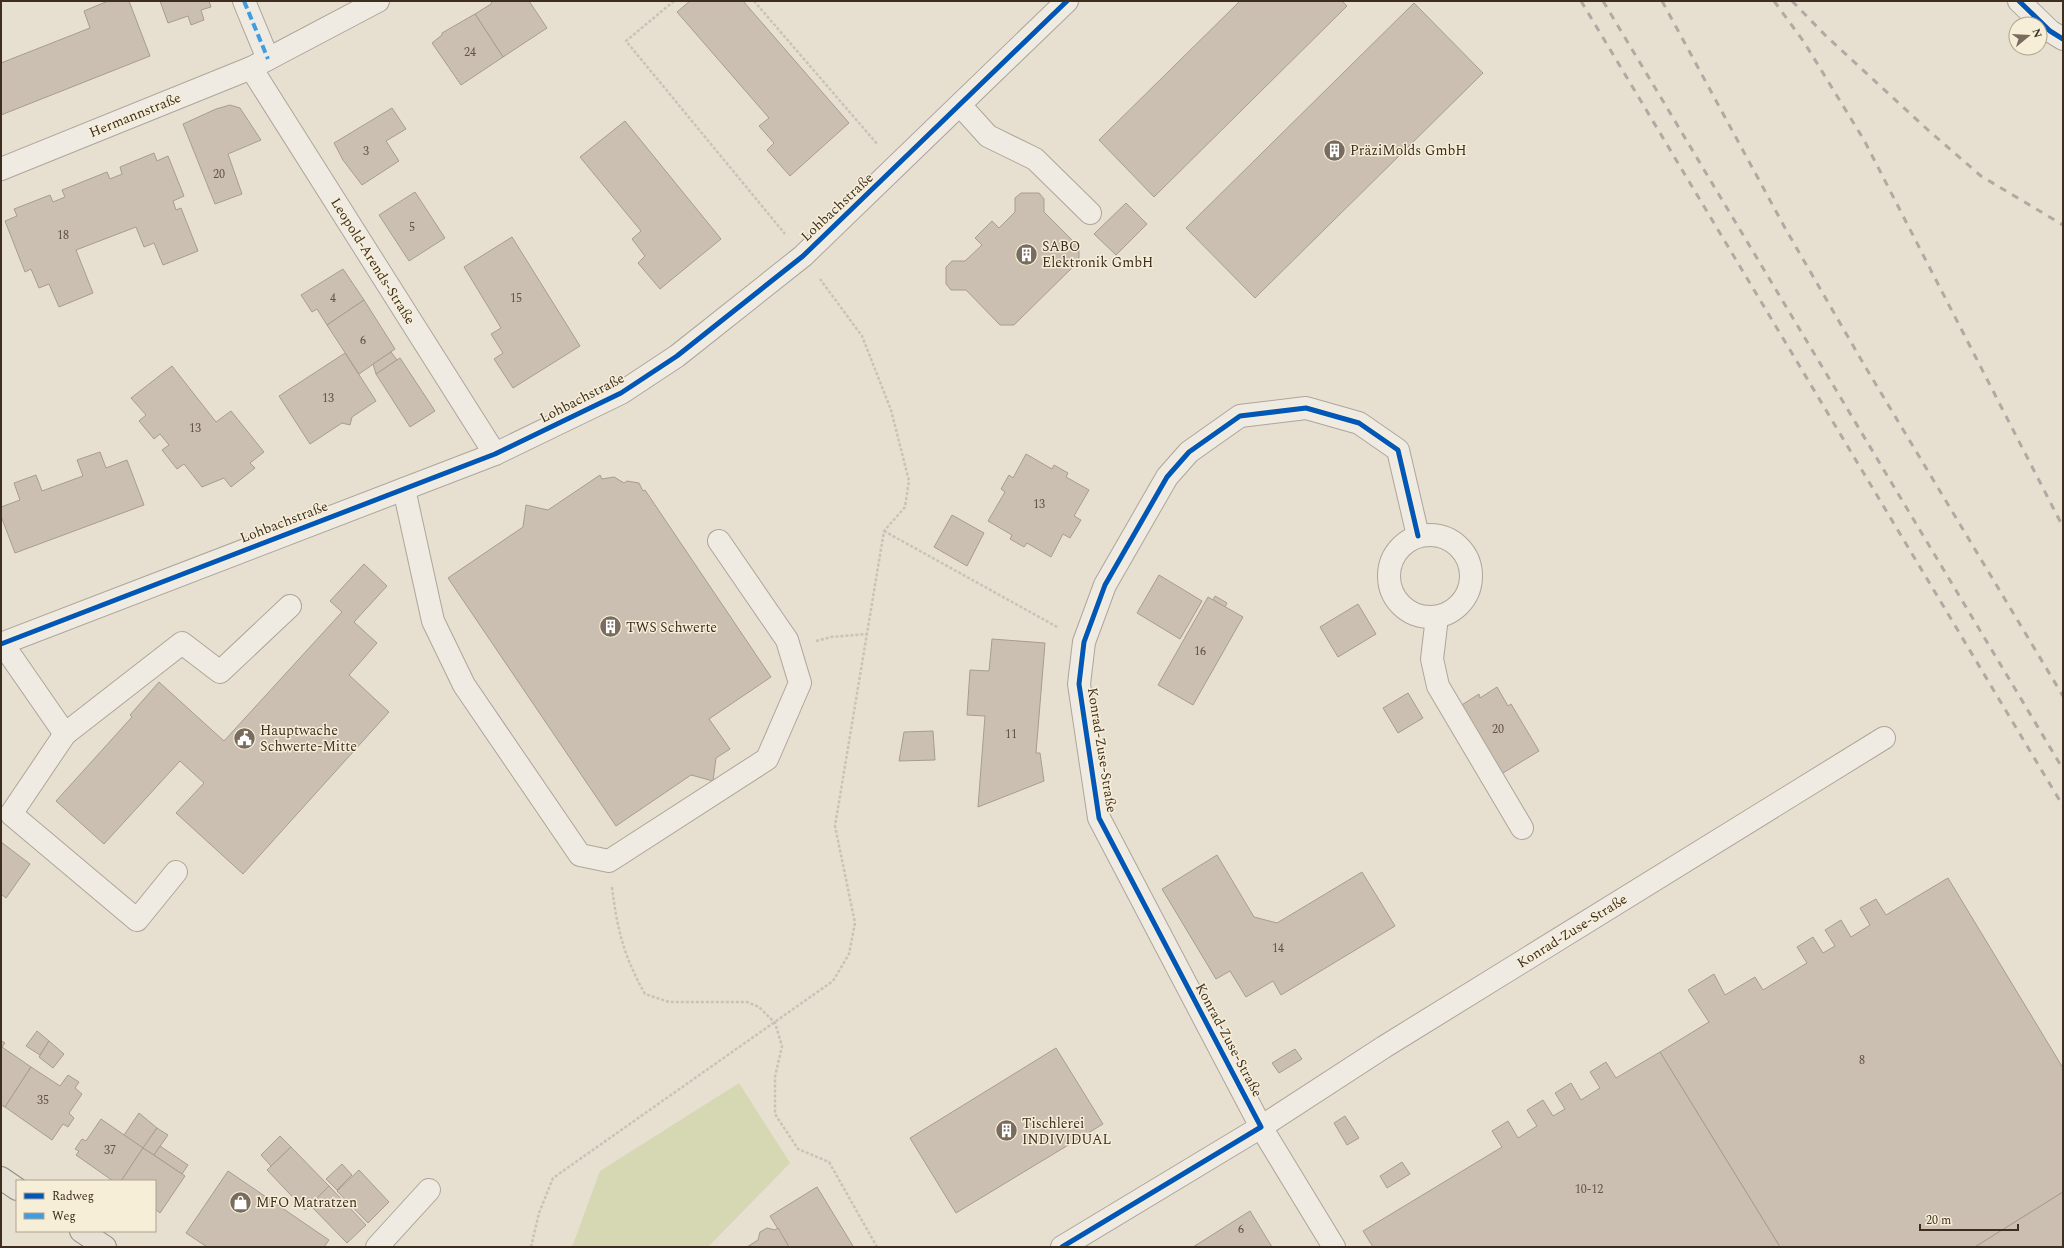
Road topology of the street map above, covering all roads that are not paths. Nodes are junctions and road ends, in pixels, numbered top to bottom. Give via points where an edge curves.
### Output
1 (244, 1) edge
2 (378, 1) edge
3 (1067, 1) edge
4 (2019, 1) edge
5 (2063, 39) edge
6 (260, 63) junction
7 (960, 105) junction
8 (1, 169) edge
9 (1090, 212) dead end
10 (495, 454) junction
11 (404, 489) junction
12 (1418, 536) junction
13 (719, 541) dead end
14 (290, 606) dead end
15 (1437, 617) junction
16 (2, 644) edge
17 (65, 734) junction
18 (1884, 738) dead end
19 (1522, 828) dead end
20 (176, 872) dead end
21 (1261, 1127) junction
22 (1, 1178) edge
23 (16, 1188) edge
24 (429, 1190) dead end
25 (82, 1232) edge
26 (105, 1247) edge
27 (377, 1247) edge
28 (1062, 1247) edge
29 (1334, 1247) edge

1 - 6 street
2 - 6 street, Hermannstraße
3 - 7 street, Lohbachstraße
4 - 5 street via 2050,31
6 - 8 street, Hermannstraße
6 - 10 street, Leopold-Arends-Straße
7 - 9 street via 988,136 1035,159
7 - 10 street, Lohbachstraße via 803,256 677,356 622,393
10 - 11 street, Lohbachstraße
11 - 13 street via 433,621 464,685 580,855 609,861 767,759 800,683 787,640
11 - 16 street, Lohbachstraße
12 - 15 street via 1401,546 1393,557 1389,576 1391,588 1397,600 1411,613
12 - 15 street via 1437,535 1449,538 1464,551 1470,563 1472,576 1468,594 1455,609
12 - 21 street, Konrad-Zuse-Straße via 1398,450 1359,423 1306,408 1240,416 1189,452 1167,477 1105,585 1084,642 1079,684 1099,818
14 - 17 street via 220,672 182,643
15 - 19 street via 1432,659 1438,686
16 - 17 street
17 - 20 street via 11,814 137,920
18 - 21 street, Konrad-Zuse-Straße via 1391,1043
21 - 28 street, Konrad-Zuse-Straße
21 - 29 street, Konrad-Zuse-Straße
22 - 23 main road
24 - 27 street
25 - 26 main road

